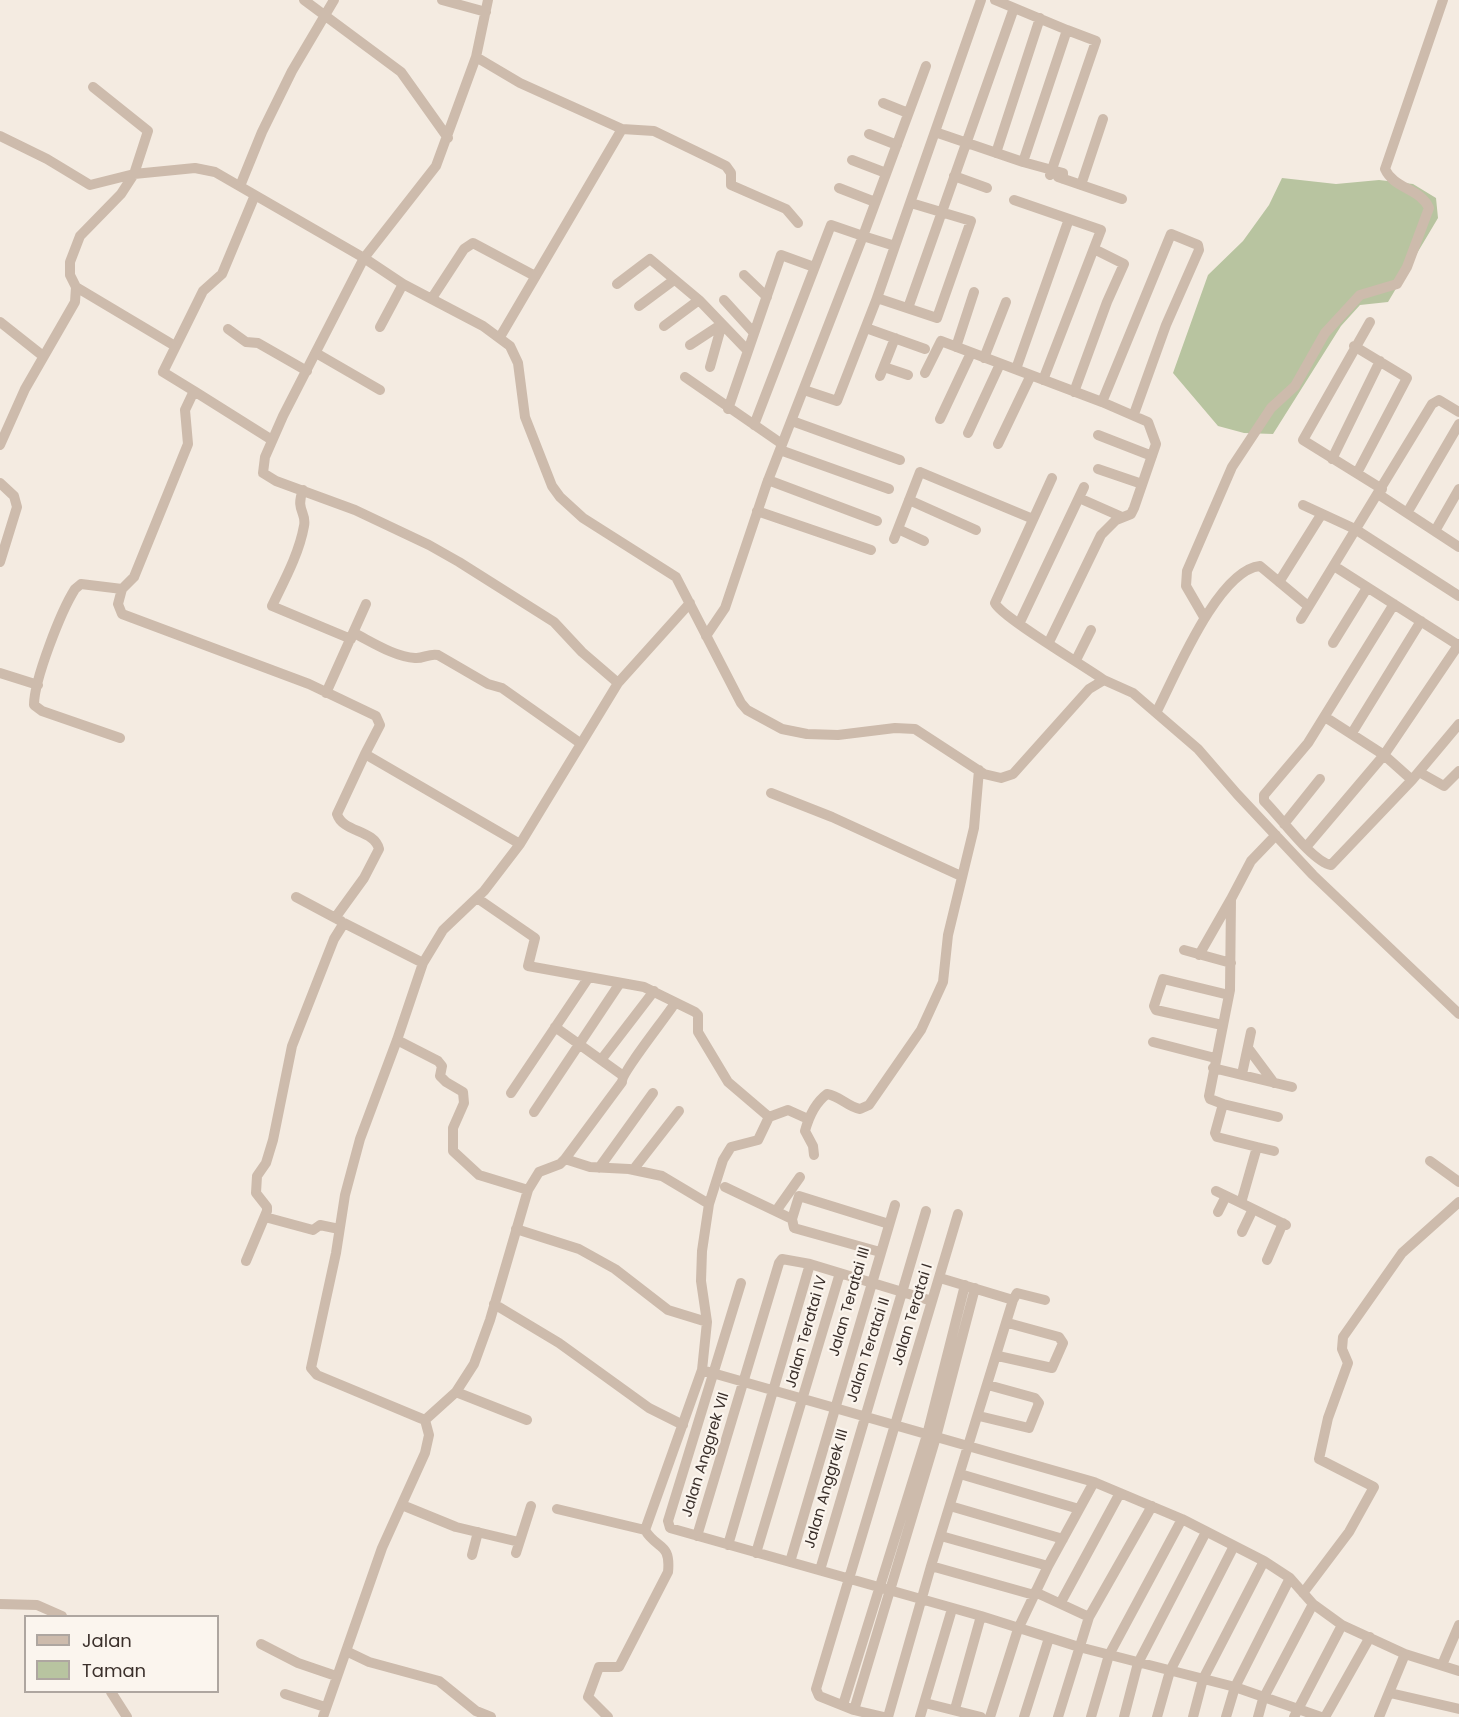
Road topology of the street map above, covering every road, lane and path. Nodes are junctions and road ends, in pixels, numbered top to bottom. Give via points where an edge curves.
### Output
1 (303, 0) edge
2 (334, 0) edge
3 (442, 0) edge
4 (488, 0) edge
5 (981, 0) edge
6 (995, 0) edge
7 (1443, 0) edge
8 (1014, 8) junction
9 (486, 12) junction
10 (326, 14) junction
11 (1040, 18) junction
12 (1067, 30) junction
13 (476, 57) junction
14 (926, 66) dead end
15 (93, 87) dead end
16 (883, 103) dead end
17 (908, 113) junction
18 (1102, 119) dead end
19 (622, 129) junction
20 (935, 132) junction
21 (869, 134) dead end
22 (0, 136) edge
23 (448, 138) junction
24 (966, 142) junction
25 (897, 145) junction
26 (996, 153) junction
27 (852, 160) dead end
28 (1023, 162) junction
29 (1051, 172) junction
30 (886, 173) junction
31 (134, 174) junction
32 (954, 176) junction
33 (1081, 185) junction
34 (240, 186) junction
35 (839, 188) dead end
36 (987, 188) dead end
37 (255, 195) junction
38 (1122, 199) dead end
39 (1014, 200) dead end
40 (875, 202) junction
41 (911, 203) junction
42 (941, 212) junction
43 (1069, 219) junction
44 (798, 224) dead end
45 (863, 236) junction
46 (896, 246) junction
47 (1094, 249) junction
48 (364, 258) junction
49 (814, 267) junction
50 (744, 275) dead end
51 (535, 276) junction
52 (674, 280) junction
53 (403, 284) junction
54 (617, 284) dead end
55 (76, 287) junction
56 (974, 292) dead end
57 (766, 297) junction
58 (432, 298) junction
59 (877, 298) junction
60 (699, 300) junction
61 (724, 300) dead end
62 (1006, 302) dead end
63 (639, 306) dead end
64 (908, 308) junction
65 (0, 322) edge
66 (1370, 322) dead end
67 (722, 324) junction
68 (664, 326) dead end
69 (380, 327) dead end
70 (866, 328) junction
71 (228, 329) dead end
72 (754, 333) junction
73 (704, 335) junction
74 (500, 337) junction
75 (896, 338) junction
76 (690, 345) dead end
77 (175, 346) junction
78 (716, 346) junction
79 (1354, 346) junction
80 (956, 347) junction
81 (925, 349) dead end
82 (748, 351) junction
83 (316, 353) junction
84 (971, 353) junction
85 (43, 356) junction
86 (984, 357) junction
87 (1380, 361) junction
88 (1000, 364) junction
89 (710, 367) dead end
90 (1016, 369) junction
91 (307, 371) junction
92 (925, 373) dead end
93 (908, 375) dead end
94 (1031, 375) junction
95 (685, 377) dead end
96 (1043, 380) junction
97 (380, 390) dead end
98 (804, 390) junction
99 (194, 391) junction
100 (1074, 392) junction
101 (1102, 402) junction
102 (728, 409) junction
103 (1459, 412) edge
104 (1134, 414) junction
105 (940, 419) dead end
106 (792, 421) junction
107 (1459, 424) edge
108 (754, 425) junction
109 (968, 433) dead end
110 (1098, 435) dead end
111 (272, 440) junction
112 (998, 444) dead end
113 (0, 445) edge
114 (781, 447) junction
115 (1152, 456) junction
116 (1332, 459) junction
117 (900, 460) dead end
118 (1098, 469) dead end
119 (1357, 473) junction
120 (1052, 478) dead end
121 (768, 480) junction
122 (0, 483) edge
123 (1142, 484) junction
124 (1084, 487) dead end
125 (889, 489) dead end
126 (1459, 489) edge
127 (303, 490) junction
128 (1380, 492) junction
129 (1079, 498) junction
130 (909, 500) junction
131 (1302, 505) dead end
132 (757, 511) junction
133 (1407, 513) junction
134 (1321, 515) junction
135 (1122, 517) junction
136 (1033, 519) junction
137 (877, 521) dead end
138 (1355, 529) junction
139 (976, 530) dead end
140 (1435, 531) junction
141 (924, 541) dead end
142 (1459, 547) edge
143 (871, 550) dead end
144 (0, 562) edge
145 (1334, 566) junction
146 (1279, 582) junction
147 (1367, 588) junction
148 (122, 589) junction
149 (1459, 596) edge
150 (690, 603) junction
151 (366, 604) dead end
152 (1394, 604) junction
153 (1308, 606) junction
154 (1204, 616) junction
155 (1300, 619) dead end
156 (1421, 621) junction
157 (1019, 624) junction
158 (1091, 630) dead end
159 (352, 636) junction
160 (706, 636) junction
161 (1049, 642) junction
162 (1333, 643) dead end
163 (1458, 644) edge
164 (1076, 660) junction
165 (0, 673) edge
166 (1104, 680) junction
167 (618, 683) junction
168 (38, 686) junction
169 (326, 693) junction
170 (1157, 711) junction
171 (1325, 717) junction
172 (1459, 724) edge
173 (1352, 733) junction
174 (120, 738) dead end
175 (580, 743) junction
176 (365, 754) junction
177 (1383, 755) junction
178 (979, 770) junction
179 (1459, 771) edge
180 (1416, 776) junction
181 (1320, 779) dead end
182 (771, 793) dead end
183 (1284, 824) junction
184 (1276, 836) junction
185 (520, 844) junction
186 (1306, 847) junction
187 (961, 876) junction
188 (296, 897) dead end
189 (477, 898) junction
190 (1231, 898) junction
191 (340, 921) junction
192 (1184, 950) dead end
193 (1199, 955) junction
194 (423, 963) junction
195 (1231, 963) junction
196 (589, 977) junction
197 (620, 983) junction
198 (654, 991) junction
199 (1229, 995) junction
200 (675, 1003) junction
201 (1459, 1014) edge
202 (1222, 1025) junction
203 (555, 1027) junction
204 (1251, 1032) dead end
205 (398, 1040) junction
206 (1153, 1042) dead end
207 (579, 1044) junction
208 (1248, 1048) junction
209 (601, 1060) junction
210 (1214, 1063) junction
211 (1242, 1074) junction
212 (622, 1075) junction
213 (1274, 1083) junction
214 (1292, 1087) dead end
215 (511, 1093) dead end
216 (653, 1093) dead end
217 (1223, 1104) junction
218 (679, 1111) dead end
219 (534, 1112) dead end
220 (769, 1117) junction
221 (1278, 1117) dead end
222 (808, 1119) junction
223 (1257, 1147) junction
224 (1274, 1150) dead end
225 (814, 1155) dead end
226 (565, 1159) junction
227 (1430, 1161) dead end
228 (599, 1168) junction
229 (633, 1170) junction
230 (800, 1178) dead end
231 (1459, 1182) edge
232 (725, 1187) dead end
233 (528, 1190) junction
234 (1215, 1191) dead end
235 (795, 1194) junction
236 (1226, 1196) junction
237 (1459, 1202) edge
238 (1240, 1203) junction
239 (709, 1204) junction
240 (895, 1205) dead end
241 (1253, 1209) junction
242 (776, 1211) junction
243 (926, 1211) dead end
244 (1218, 1212) dead end
245 (958, 1215) dead end
246 (265, 1217) junction
247 (792, 1219) junction
248 (889, 1224) junction
249 (339, 1229) junction
250 (516, 1229) junction
251 (1242, 1232) dead end
252 (880, 1252) junction
253 (1267, 1260) dead end
254 (246, 1262) dead end
255 (810, 1264) junction
256 (840, 1273) junction
257 (940, 1278) junction
258 (741, 1283) dead end
259 (872, 1283) junction
260 (970, 1286) junction
261 (903, 1292) junction
262 (1013, 1300) junction
263 (1046, 1300) dead end
264 (932, 1301) junction
265 (494, 1304) junction
266 (707, 1322) junction
267 (1008, 1323) junction
268 (998, 1356) junction
269 (702, 1370) junction
270 (714, 1374) junction
271 (744, 1382) junction
272 (988, 1385) junction
273 (773, 1390) junction
274 (456, 1392) junction
275 (803, 1399) junction
276 (835, 1408) junction
277 (979, 1416) junction
278 (864, 1417) junction
279 (425, 1420) junction
280 (527, 1420) dead end
281 (682, 1425) junction
282 (895, 1425) junction
283 (931, 1436) junction
284 (968, 1446) junction
285 (960, 1474) junction
286 (1094, 1482) junction
287 (1120, 1492) junction
288 (402, 1505) junction
289 (531, 1506) dead end
290 (950, 1506) junction
291 (1152, 1506) junction
292 (557, 1509) dead end
293 (1079, 1509) junction
294 (1182, 1519) junction
295 (645, 1530) junction
296 (478, 1532) junction
297 (1206, 1532) junction
298 (697, 1536) junction
299 (941, 1536) junction
300 (1063, 1539) junction
301 (519, 1542) junction
302 (728, 1545) junction
303 (1234, 1546) junction
304 (516, 1553) dead end
305 (756, 1553) junction
306 (472, 1555) dead end
307 (1264, 1561) junction
308 (790, 1562) junction
309 (931, 1566) junction
310 (1048, 1566) junction
311 (820, 1570) junction
312 (1290, 1578) junction
313 (851, 1580) junction
314 (885, 1589) junction
315 (1304, 1593) junction
316 (1035, 1594) junction
317 (922, 1599) junction
318 (1061, 1602) junction
319 (0, 1604) edge
320 (1313, 1604) junction
321 (952, 1609) junction
322 (58, 1615) edge
323 (981, 1616) junction
324 (1089, 1617) junction
325 (1459, 1624) edge
326 (1342, 1625) junction
327 (1018, 1629) junction
328 (1370, 1637) junction
329 (1049, 1638) junction
330 (261, 1644) dead end
331 (1079, 1647) junction
332 (346, 1651) junction
333 (1405, 1654) junction
334 (1109, 1655) junction
335 (1138, 1663) junction
336 (1442, 1665) junction
337 (1170, 1671) junction
338 (1459, 1671) edge
339 (336, 1676) junction
340 (1203, 1679) junction
341 (1235, 1688) junction
342 (112, 1693) edge
343 (1390, 1693) junction
344 (285, 1694) dead end
345 (1263, 1698) junction
346 (925, 1703) junction
347 (843, 1705) junction
348 (1459, 1709) edge
349 (854, 1710) junction
350 (955, 1710) junction
351 (324, 1712) edge
352 (1295, 1713) edge
353 (127, 1717) edge
354 (491, 1717) edge
355 (608, 1717) edge
356 (886, 1717) edge
357 (920, 1717) edge
358 (981, 1717) edge
359 (990, 1717) edge
360 (1024, 1717) edge
361 (1058, 1717) edge
362 (1091, 1717) edge
363 (1124, 1717) edge
364 (1157, 1717) edge
365 (1192, 1717) edge
366 (1226, 1717) edge
367 (1258, 1717) edge
368 (1323, 1717) edge
369 (1379, 1717) edge

1 - 10 street
2 - 10 street
3 - 9 street
4 - 9 street
5 - 20 street
6 - 8 street
7 - 154 street via 1386,169 1393,181 1425,200 1429,208 1410,257 1397,284 1360,295 1325,333 1295,386 1271,408 1232,467 1187,571 1186,586
8 - 11 street
8 - 24 street
9 - 13 street
10 - 23 street via 400,72
10 - 34 street via 292,71
11 - 12 street
11 - 26 street
12 - 28 street
12 - 29 street via 1096,41
13 - 19 street via 519,83
13 - 23 street
14 - 17 street
15 - 31 street via 148,131
16 - 17 street
17 - 25 street
18 - 33 street
19 - 44 street via 654,131 726,166 731,173 731,185 786,209
19 - 51 street
20 - 24 street
20 - 41 street
21 - 25 street
22 - 31 street via 90,185
23 - 48 street via 427,181
24 - 26 street
24 - 32 street
25 - 30 street
26 - 28 street
27 - 30 street
28 - 29 street
29 - 33 street via 1063,173 1063,179
30 - 40 street
31 - 34 street via 201,168
31 - 55 street via 121,194 80,236 70,262 70,275
32 - 36 street
32 - 42 street
33 - 38 street
34 - 37 street
35 - 40 street
37 - 48 street
37 - 77 street via 222,274 203,291
39 - 43 street
40 - 45 street
41 - 42 street
41 - 46 street
42 - 64 street
42 - 64 street via 971,221 937,318
43 - 47 street via 1101,230
43 - 90 street
45 - 46 street
45 - 49 street via 831,225
45 - 98 street
46 - 59 street
47 - 96 street
47 - 100 street via 1124,264
48 - 53 street
48 - 83 street
49 - 57 street via 781,255
49 - 108 street
50 - 57 street
51 - 58 street via 473,243 464,249
51 - 74 street
52 - 54 street via 650,259
52 - 60 street
52 - 63 street
53 - 58 street
53 - 69 street
55 - 77 street
55 - 85 street via 70,314
56 - 80 street
57 - 72 street
58 - 74 street
59 - 64 street
59 - 70 street
60 - 67 street
60 - 68 street
61 - 72 street
62 - 86 street
65 - 85 street
66 - 79 street
67 - 73 street
67 - 78 street
67 - 82 street
70 - 75 street
70 - 98 street via 837,402
71 - 91 street via 246,342 258,343
72 - 82 street
73 - 76 street
73 - 78 street
74 - 150 street via 515,354 525,417 544,468 560,497 603,532 676,577
75 - 81 street
75 - 93 street via 882,372
77 - 99 street via 164,374
78 - 89 street
79 - 87 street
79 - 116 street via 1304,440
80 - 84 street
80 - 92 street via 941,341
82 - 102 street
83 - 91 street
83 - 97 street
84 - 86 street
84 - 105 street
85 - 113 street
86 - 88 street
87 - 116 street
87 - 119 street via 1407,378
88 - 90 street
88 - 109 street
90 - 94 street
91 - 111 street
94 - 96 street
94 - 112 street
95 - 102 street
96 - 100 street
98 - 106 street
99 - 111 street
99 - 148 street via 185,410 188,439 180,467 134,578
100 - 101 street
101 - 104 street
101 - 104 street via 1171,234 1198,245 1199,250 1166,325
102 - 108 street
103 - 128 street via 1436,400
104 - 115 street via 1148,422 1156,444
106 - 114 street
106 - 117 street
107 - 133 street
108 - 114 street
110 - 115 street
111 - 127 street via 262,469 265,476
114 - 121 street
114 - 125 street
115 - 123 street
116 - 119 street
118 - 123 street
119 - 128 street
120 - 136 street
121 - 132 street
121 - 137 street
122 - 144 street via 14,496 17,507
123 - 135 street via 1133,511
124 - 129 street
126 - 140 street
127 - 159 street via 299,503 305,519 301,540 272,606
127 - 167 street via 366,515 459,562 554,622
128 - 133 street
128 - 138 street
129 - 135 street
129 - 157 street
130 - 136 street via 920,472
130 - 139 street
130 - 141 street via 896,534
131 - 134 street
132 - 143 street
132 - 160 street via 725,608
133 - 140 street
134 - 138 street
134 - 146 street
135 - 161 street via 1096,543
136 - 157 street via 996,598 997,608
138 - 145 street
138 - 149 street
140 - 142 street
145 - 147 street
145 - 153 street
146 - 153 street
146 - 154 street via 1255,566 1234,578
147 - 152 street
147 - 162 street
148 - 168 street via 81,584 75,589
148 - 169 street via 118,604 122,614
150 - 160 street
150 - 167 street
151 - 159 street
152 - 156 street
152 - 171 street
153 - 155 street
154 - 170 street
156 - 163 street
156 - 173 street
157 - 161 street
158 - 164 street
159 - 169 street
159 - 175 street via 405,656 438,655 502,688
160 - 178 street via 741,703 769,723 807,734 915,729
161 - 164 street
163 - 177 street
164 - 166 street
165 - 168 street
166 - 170 street via 1133,693
166 - 178 street via 1072,705 1013,774 996,777
167 - 175 street
168 - 174 street via 34,701 37,708
169 - 176 street via 372,714 380,722
170 - 184 street via 1198,749
171 - 173 street
171 - 183 street via 1264,795 1264,801
172 - 180 street
173 - 177 street
175 - 185 street
176 - 185 street
176 - 191 street via 337,814 344,824 374,839 379,849
177 - 180 street
177 - 186 street
178 - 187 street via 974,828
179 - 180 street via 1444,786
180 - 186 street via 1331,865
181 - 183 street
182 - 187 street
183 - 186 street
184 - 190 street via 1251,861
184 - 201 street
185 - 189 street
187 - 222 street via 948,935 945,972 921,1030 869,1105 860,1110 852,1108 827,1094
188 - 191 street
189 - 194 street via 443,930
189 - 196 street via 535,938 528,966
190 - 193 street
190 - 195 street
191 - 194 street
191 - 246 street via 292,1046 273,1140 257,1176 256,1192 267,1209
192 - 193 street
193 - 195 street
194 - 205 street
195 - 199 street
196 - 197 street
196 - 203 street
197 - 198 street
197 - 207 street
198 - 200 street
198 - 209 street
199 - 202 street
199 - 202 street via 1164,979 1154,1006 1159,1011
200 - 212 street
200 - 220 street via 697,1014 698,1032 728,1083
202 - 210 street
203 - 207 street
203 - 215 street
204 - 208 street
205 - 233 street via 438,1061 442,1066 440,1076 463,1092 464,1103 453,1128 453,1151 479,1175
205 - 249 street via 360,1139
206 - 210 street
207 - 209 street
207 - 219 street
208 - 211 street
208 - 213 street
209 - 212 street
210 - 211 street
210 - 217 street via 1209,1096
211 - 213 street
212 - 226 street via 622,1082
213 - 214 street
216 - 228 street
217 - 221 street
217 - 223 street via 1217,1137
218 - 229 street
220 - 222 street via 788,1110
220 - 239 street via 758,1140 736,1144 729,1150
222 - 225 street via 805,1134
223 - 224 street
223 - 238 street
226 - 228 street
226 - 233 street via 539,1172
227 - 231 street
228 - 229 street
229 - 239 street via 662,1176
230 - 235 street
232 - 242 street
233 - 250 street
234 - 236 street
235 - 242 street
235 - 247 street
235 - 248 street
236 - 238 street
236 - 244 street
237 - 315 street via 1402,1253 1343,1338 1347,1363 1319,1459 1374,1487 1349,1532
238 - 241 street
239 - 266 street via 701,1281
240 - 248 street, Jalan Teratai III
241 - 251 street
241 - 253 street via 1285,1224
242 - 247 street
243 - 261 street, Jalan Teratai II
245 - 257 street, Jalan Teratai I
246 - 249 street via 313,1230 320,1225
246 - 254 street
247 - 252 street via 794,1228
248 - 252 street, Jalan Teratai III
249 - 279 street via 311,1368 317,1375
250 - 265 street
250 - 266 street via 579,1250 615,1269 668,1310
252 - 259 street, Jalan Teratai III
255 - 256 street
255 - 271 street, Jalan Anggrek VII via 782,1259
255 - 273 street
256 - 259 street
256 - 275 street, Jalan Teratai IV
257 - 260 street
257 - 264 street, Jalan Teratai I
258 - 270 street
259 - 261 street
259 - 276 street, Jalan Teratai III
260 - 262 street
260 - 283 street
261 - 264 street
261 - 278 street, Jalan Teratai II
262 - 263 street via 1017,1293
262 - 267 street
264 - 282 street, Jalan Teratai I
265 - 274 street via 474,1364
265 - 281 street via 559,1343 649,1408
266 - 269 street
267 - 268 street
267 - 268 street via 1059,1337 1063,1343 1052,1368
268 - 272 street
269 - 270 street
269 - 281 street via 694,1401
270 - 271 street
270 - 298 street via 668,1521 672,1530
271 - 273 street
271 - 298 street, Jalan Anggrek VII
272 - 277 street
272 - 277 street via 1035,1398 1039,1403 1029,1428
273 - 275 street
273 - 302 street
274 - 279 street
274 - 280 street
275 - 276 street
275 - 305 street, Jalan Teratai IV
276 - 278 street
276 - 308 street, Jalan Teratai III
277 - 284 street
278 - 282 street
278 - 311 street, Jalan Anggrek III
279 - 288 street via 428,1444
281 - 295 street
282 - 283 street
282 - 313 street, Jalan Teratai I
283 - 284 street
283 - 314 street
284 - 285 street
284 - 286 street
285 - 290 street
285 - 293 street
286 - 287 street
286 - 293 street
287 - 291 street
287 - 318 street
288 - 296 street
288 - 332 street via 382,1548
289 - 301 street
290 - 299 street
290 - 300 street
291 - 294 street
291 - 324 street
292 - 295 street
293 - 300 street
294 - 297 street
294 - 334 street
295 - 355 street via 667,1550 668,1572 619,1666 599,1667 588,1697
296 - 301 street
296 - 306 street
297 - 303 street
297 - 335 street
298 - 302 street
299 - 309 street
299 - 310 street
300 - 310 street
301 - 304 street
302 - 305 street
303 - 307 street
303 - 337 street
305 - 308 street
307 - 312 street
307 - 340 street
308 - 311 street
309 - 316 street
309 - 317 street
310 - 316 street
311 - 313 street
312 - 315 street
312 - 341 street
313 - 314 street
313 - 347 street, Jalan Teratai I via 816,1689 819,1696
314 - 317 street
314 - 347 street
314 - 349 street
315 - 320 street
316 - 318 street
316 - 327 street
317 - 321 street
317 - 356 street
318 - 324 street
319 - 322 street via 37,1605
320 - 326 street
320 - 345 street
321 - 323 street
321 - 346 street
323 - 327 street
323 - 350 street
324 - 331 street
325 - 336 street
326 - 328 street
326 - 352 street
327 - 329 street
327 - 359 street
328 - 333 street
328 - 368 street
329 - 331 street
329 - 360 street
330 - 339 street
331 - 334 street
331 - 361 street
332 - 339 street
332 - 354 street via 369,1662 439,1681 476,1711
333 - 336 street
333 - 343 street
334 - 335 street
334 - 362 street
335 - 337 street
335 - 363 street
336 - 338 street
337 - 340 street
337 - 364 street
339 - 351 street
340 - 341 street
340 - 365 street
341 - 345 street
341 - 366 street
342 - 353 street
343 - 348 street
343 - 369 street
344 - 351 street
345 - 352 street
345 - 367 street
346 - 350 street
346 - 357 street
347 - 349 street
349 - 356 street
350 - 358 street
352 - 368 street

